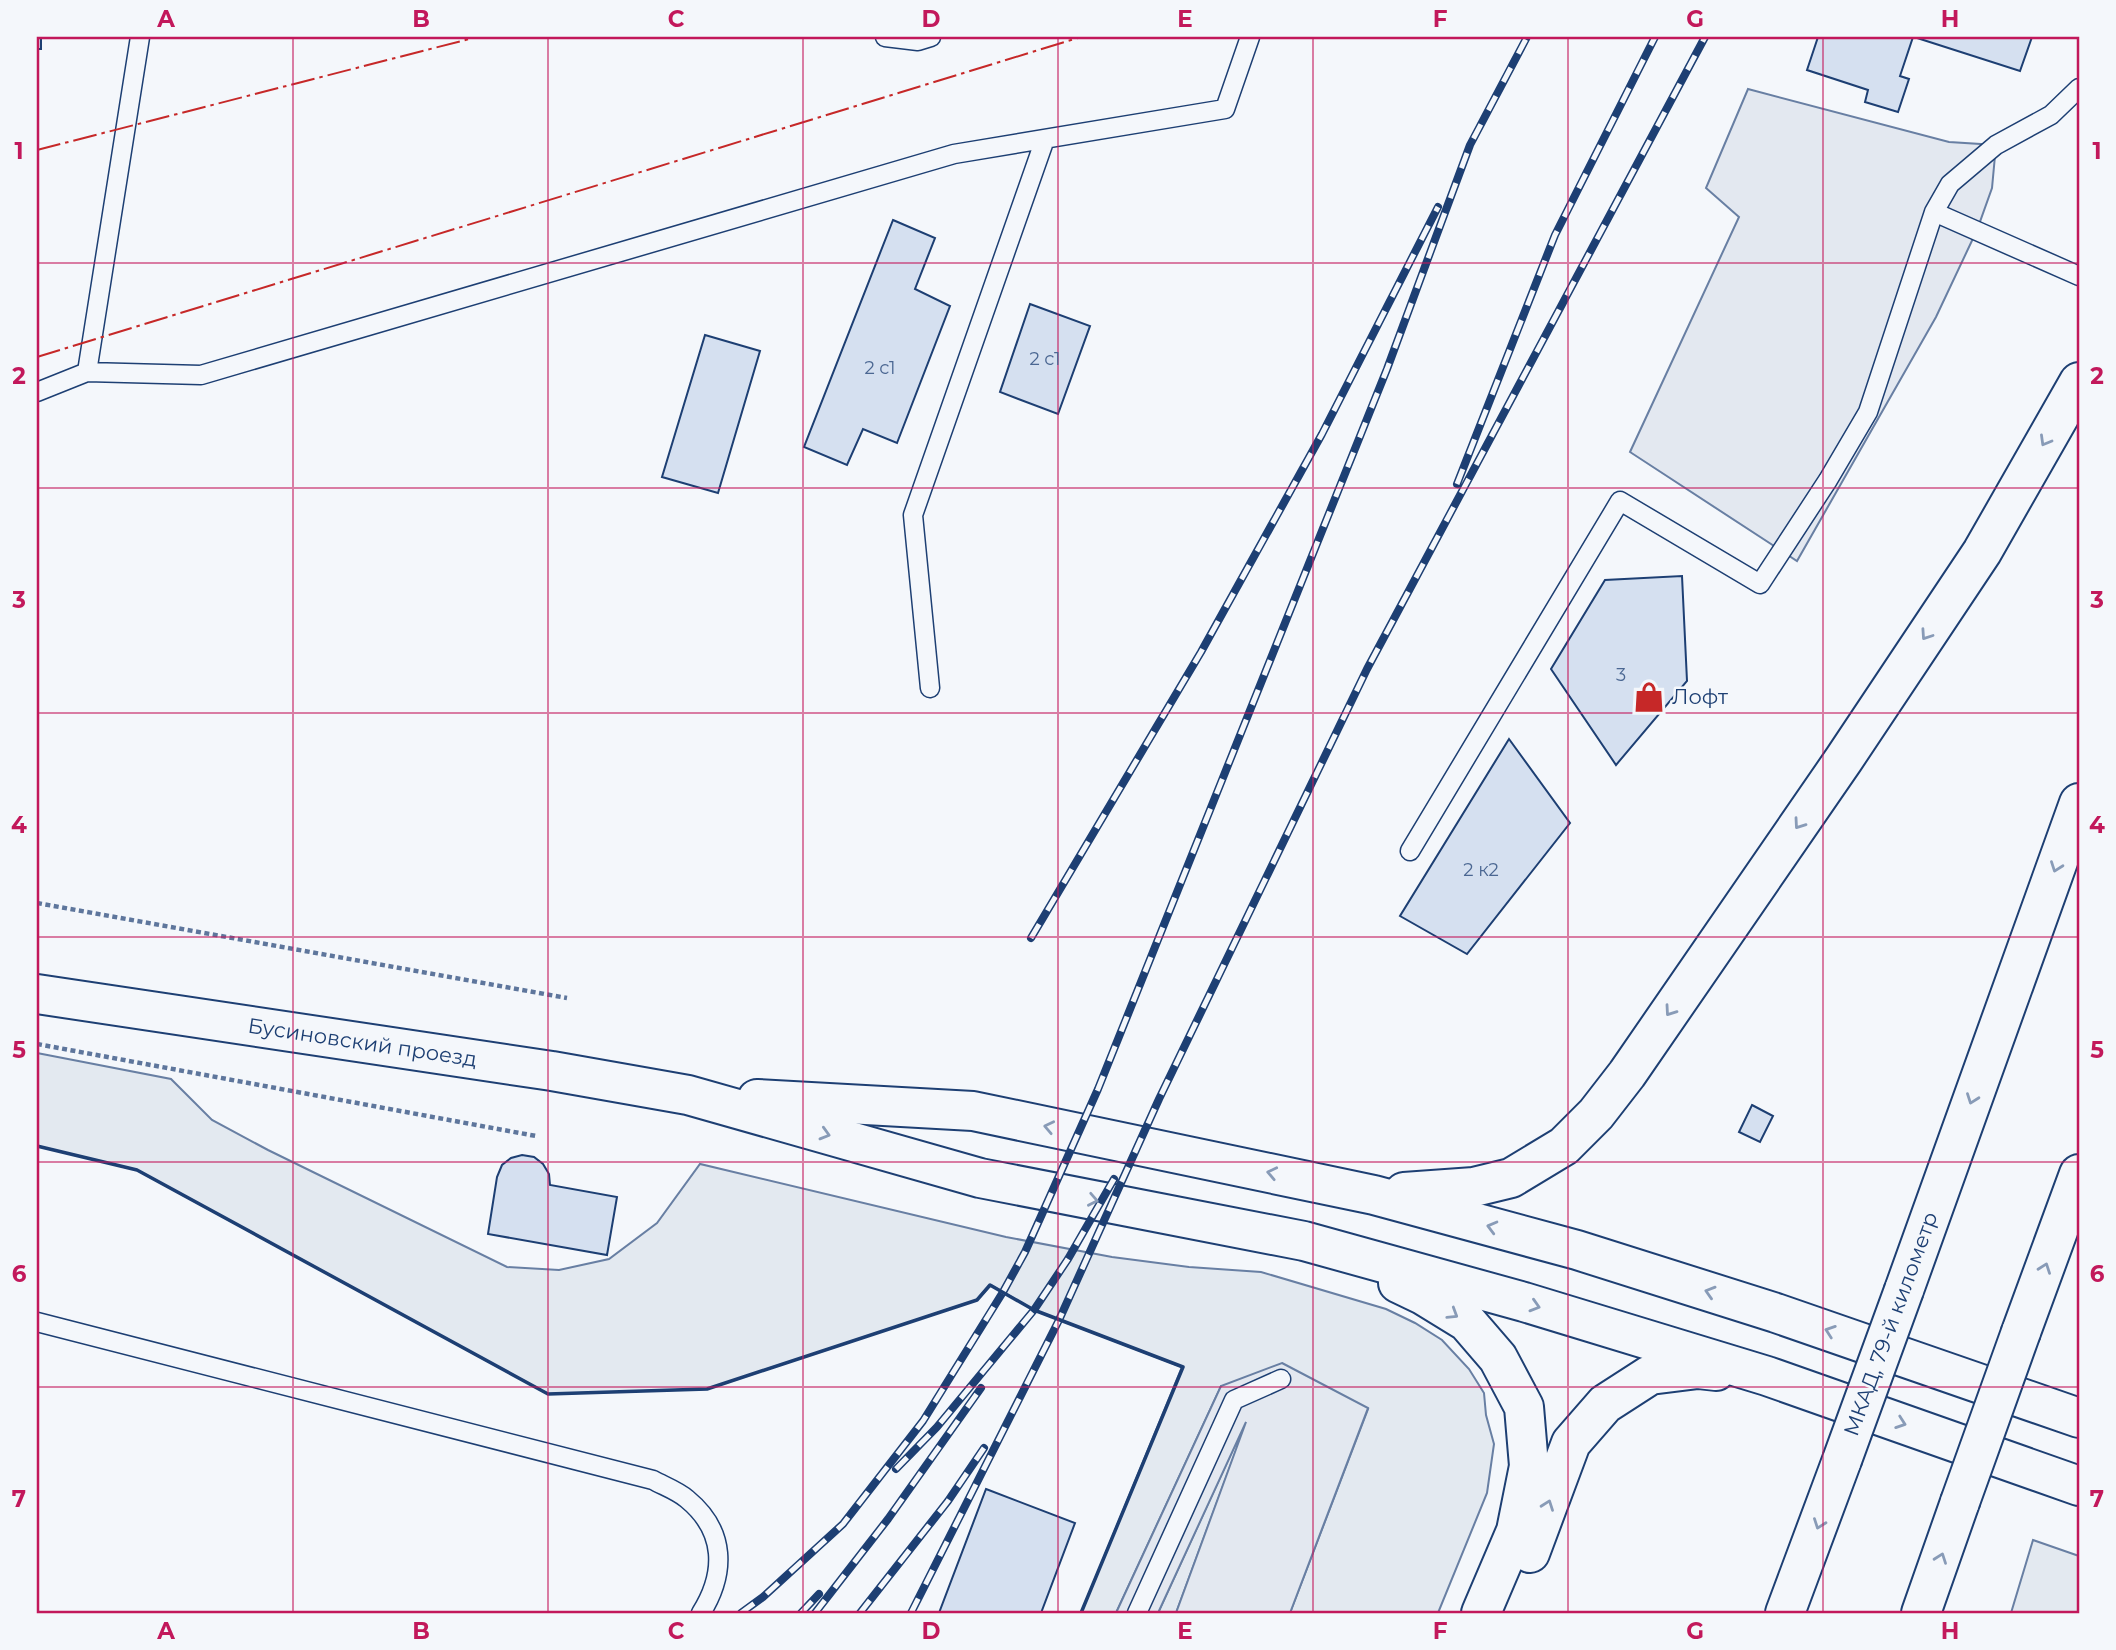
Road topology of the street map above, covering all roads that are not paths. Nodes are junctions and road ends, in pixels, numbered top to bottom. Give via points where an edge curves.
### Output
1 (140, 37) edge
2 (885, 37) edge
3 (930, 37) edge
4 (1250, 37) edge
5 (2079, 88) edge
6 (1045, 139) junction
7 (1934, 212) junction
8 (2079, 276) edge
9 (87, 372) junction
10 (2079, 382) edge
11 (37, 392) edge
12 (930, 688) dead end
13 (2079, 803) edge
14 (1410, 851) dead end
15 (37, 995) edge
16 (688, 1095) junction
17 (2079, 1174) edge
18 (1374, 1195) junction
19 (1304, 1241) junction
20 (37, 1322) edge
21 (1767, 1376) junction
22 (1281, 1379) dead end
23 (2079, 1418) edge
24 (2079, 1486) edge
25 (701, 1613) edge
26 (1137, 1613) edge
27 (1481, 1613) edge
28 (1504, 1613) edge
29 (1786, 1613) edge
30 (1921, 1613) edge

1 - 9 lane
2 - 3 lane via 918,41
4 - 6 lane via 1225,108
5 - 7 lane via 2051,115 1996,145 1950,184
6 - 9 lane via 954,155 201,375
6 - 12 lane via 913,515
7 - 8 lane
7 - 14 lane via 1868,412 1760,584 1620,501
9 - 11 lane
10 -> 18 main road via 1982,552 1596,1114 1564,1146 1511,1178 1474,1187
13 -> 29 main road, МКАД, 79-й километр, bridge
15 - 16 main road, Бусиновский проезд
18 -> 16 main road via 973,1111
16 -> 19 main road via 980,1178
30 -> 17 main road, bridge
23 -> 18 main road via 1762,1308
19 -> 21 main road
19 -> 27 main road via 1423,1295 1467,1322 1497,1358 1524,1407 1527,1479 1516,1531
20 - 25 lane via 653,1480 687,1498 711,1525 720,1558 712,1594
21 -> 24 main road
28 -> 21 main road via 1571,1443 1605,1404 1650,1375 1698,1369
22 - 26 lane via 1234,1400

